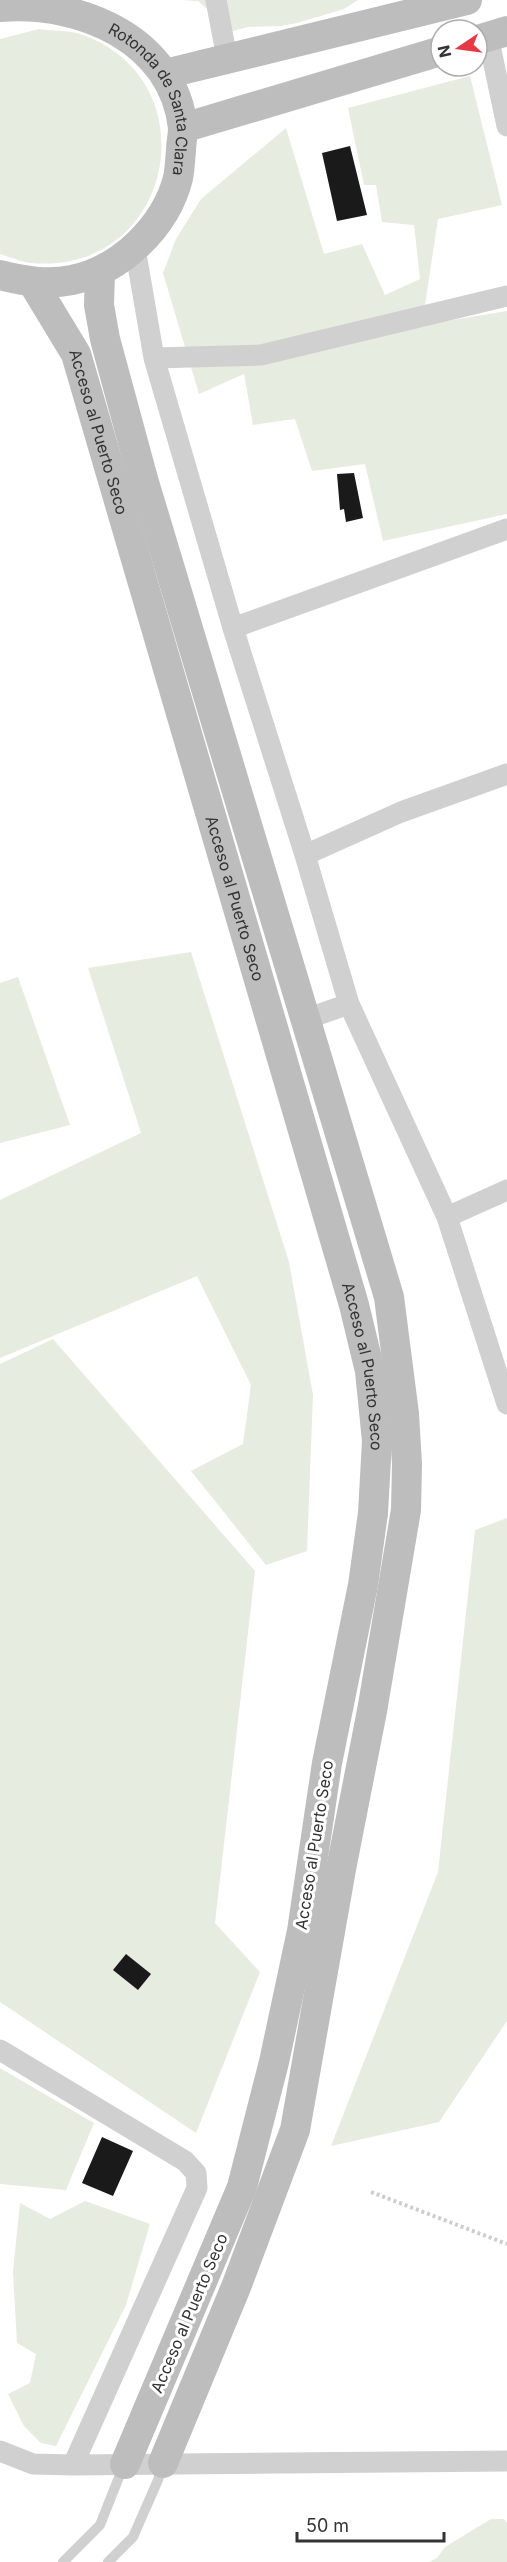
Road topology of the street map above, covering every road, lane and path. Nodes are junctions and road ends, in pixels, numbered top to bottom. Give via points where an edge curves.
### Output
1 (216, 0) edge
2 (467, 0) edge
3 (0, 7) edge
4 (491, 36) edge
5 (429, 55) edge
6 (227, 58) junction
7 (165, 74) junction
8 (507, 126) edge
9 (183, 128) junction
10 (135, 248) junction
11 (100, 271) junction
12 (0, 275) edge
13 (33, 283) junction
14 (507, 296) edge
15 (154, 358) junction
16 (507, 529) edge
17 (233, 628) junction
18 (507, 774) edge
19 (305, 855) junction
20 (349, 1004) junction
21 (306, 1019) junction
22 (507, 1190) edge
23 (447, 1217) junction
24 (507, 1404) edge
25 (0, 2050) edge
26 (371, 2192) dead end
27 (507, 2244) edge
28 (0, 2451) edge
29 (507, 2461) edge
30 (163, 2463) junction
31 (125, 2464) junction
32 (73, 2465) junction
33 (63, 2562) edge
34 (108, 2562) edge

1 - 6 street
2 - 6 main road
3 - 7 main road, Rotonda de Santa Clara via 57,0 96,11 130,31
4 - 8 street
5 - 9 main road
6 - 7 main road
7 - 9 main road, Rotonda de Santa Clara
9 - 10 main road, Rotonda de Santa Clara via 178,178 162,216
10 - 11 main road, Rotonda de Santa Clara
10 - 15 street
11 - 13 main road, Rotonda de Santa Clara via 71,280
11 - 21 main road, Acceso al Puerto Seco via 99,305 110,361
12 - 13 main road, Rotonda de Santa Clara
13 - 31 main road, Acceso al Puerto Seco via 76,354 354,1305 370,1371 377,1441 363,1585 327,1763 302,1931 274,2062 242,2187
14 - 15 street via 261,355
15 - 17 street
16 - 17 street
17 - 19 street
18 - 19 street via 401,812
19 - 20 street
20 - 21 street
20 - 23 street
21 - 30 main road, Acceso al Puerto Seco via 389,1297 404,1414 406,1510 295,2130 236,2287
22 - 23 street
23 - 24 street
25 - 32 street via 185,2161 196,2173 197,2188
26 - 27 path
28 - 32 street via 33,2464
29 - 30 street
30 - 31 street
30 - 34 lane via 133,2537
31 - 32 street
31 - 33 lane via 100,2525

